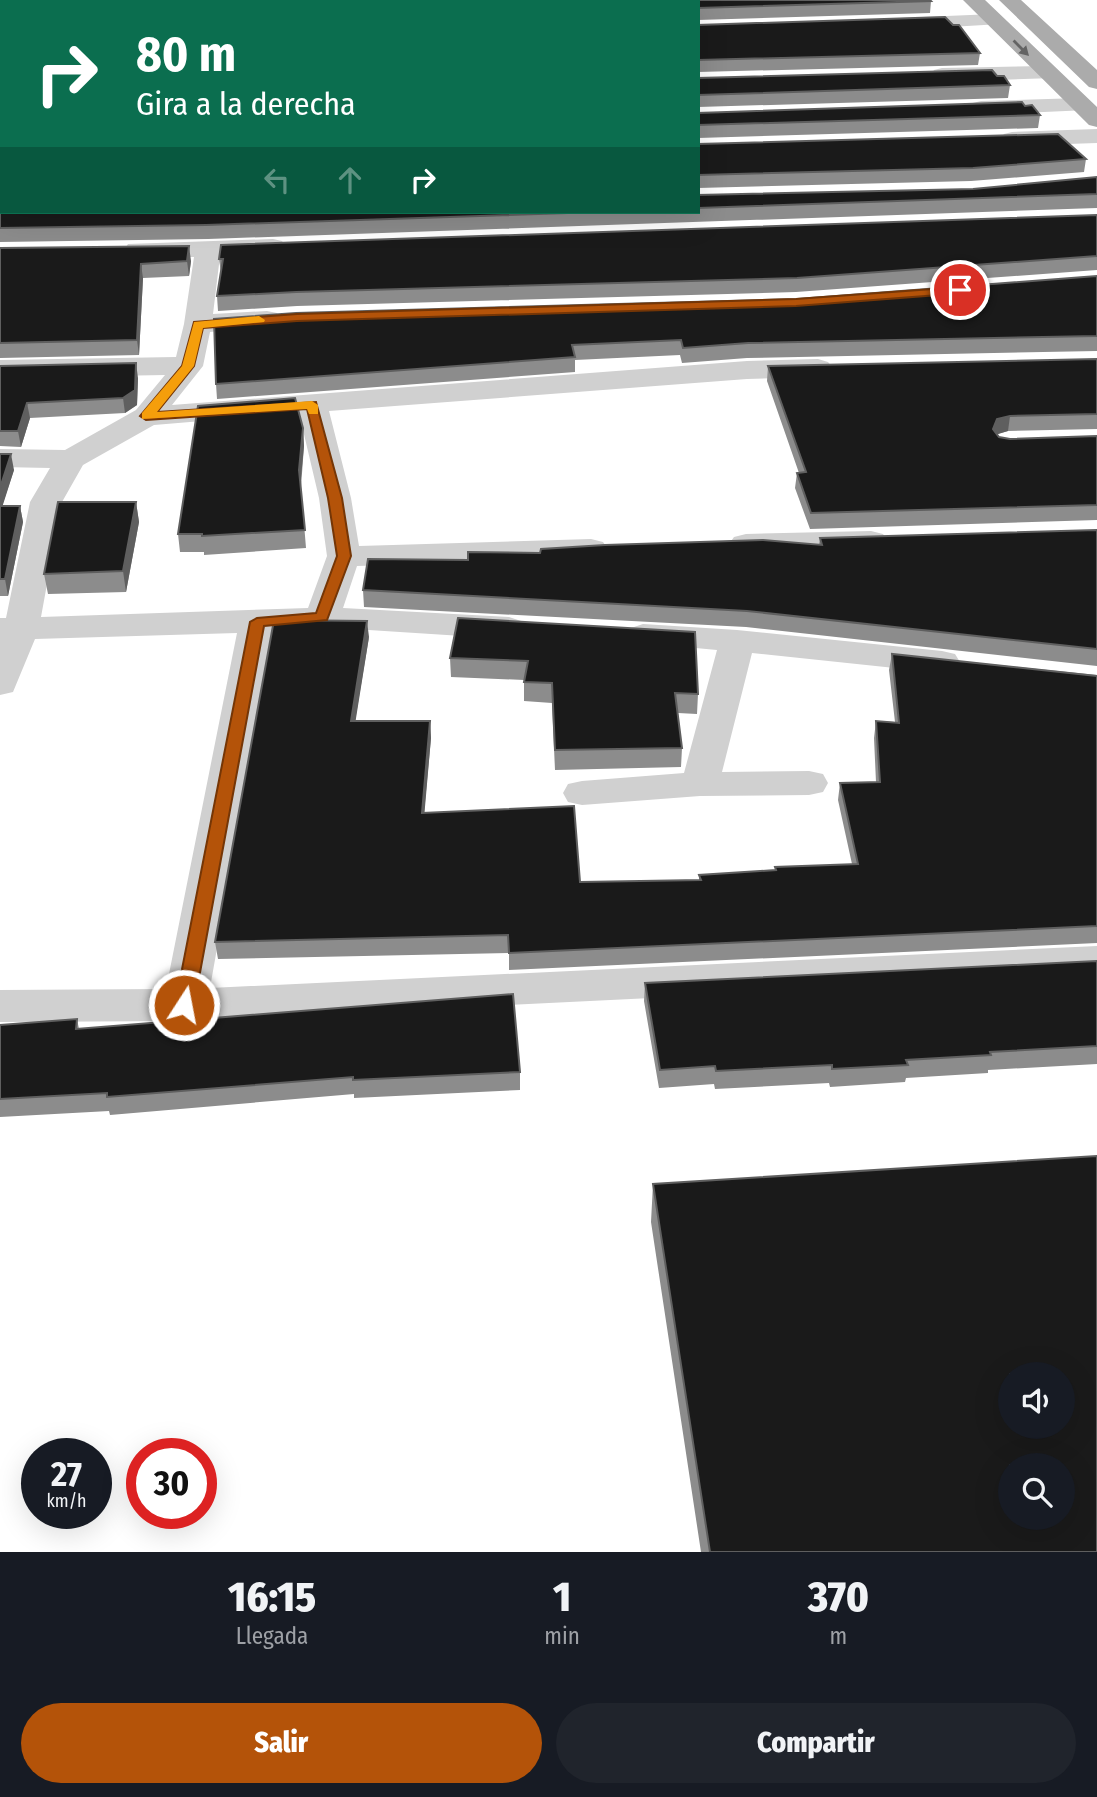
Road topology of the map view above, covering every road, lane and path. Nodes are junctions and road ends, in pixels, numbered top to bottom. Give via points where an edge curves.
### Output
1 (973, 0) edge
2 (1009, 0) edge
3 (995, 20) junction
4 (876, 24) edge
5 (1046, 73) junction
6 (916, 75) edge
7 (1097, 82) edge
8 (958, 109) edge
9 (1089, 113) edge
10 (1097, 136) edge
11 (987, 139) edge
12 (291, 247) edge
13 (208, 250) junction
14 (111, 251) edge
15 (297, 317) edge
16 (198, 324) junction
17 (188, 366) junction
18 (841, 368) edge
19 (0, 369) edge
20 (312, 405) junction
21 (146, 416) junction
22 (0, 458) edge
23 (71, 459) junction
24 (900, 540) edge
25 (714, 545) edge
26 (618, 548) edge
27 (344, 556) junction
28 (322, 617) junction
29 (257, 622) junction
30 (11, 629) edge
31 (543, 629) edge
32 (612, 634) edge
33 (737, 640) junction
34 (972, 666) edge
35 (0, 684) edge
36 (809, 783) dead end
37 (700, 784) junction
38 (582, 793) dead end
39 (1097, 961) edge
40 (184, 1005) junction
41 (0, 1006) edge

1 - 3 main road
2 - 7 main road
3 - 4 street
3 -> 5 main road
5 - 6 street
5 - 9 main road
8 - 9 street
10 - 11 street
12 - 13 street
13 - 14 street
13 - 16 street
15 - 16 street
16 - 17 street
17 - 19 street
17 - 21 street
18 - 20 street via 747,370
20 - 21 street
20 - 27 street
21 - 23 street
22 - 23 street
23 - 30 street via 46,502
24 - 25 street
26 - 27 street
27 - 28 street
28 - 29 street
28 - 31 street
29 - 30 street
29 - 40 street
30 - 35 street
32 - 33 street
33 - 34 street
33 - 37 street
36 - 37 street
37 - 38 street
39 - 40 street
40 - 41 street

